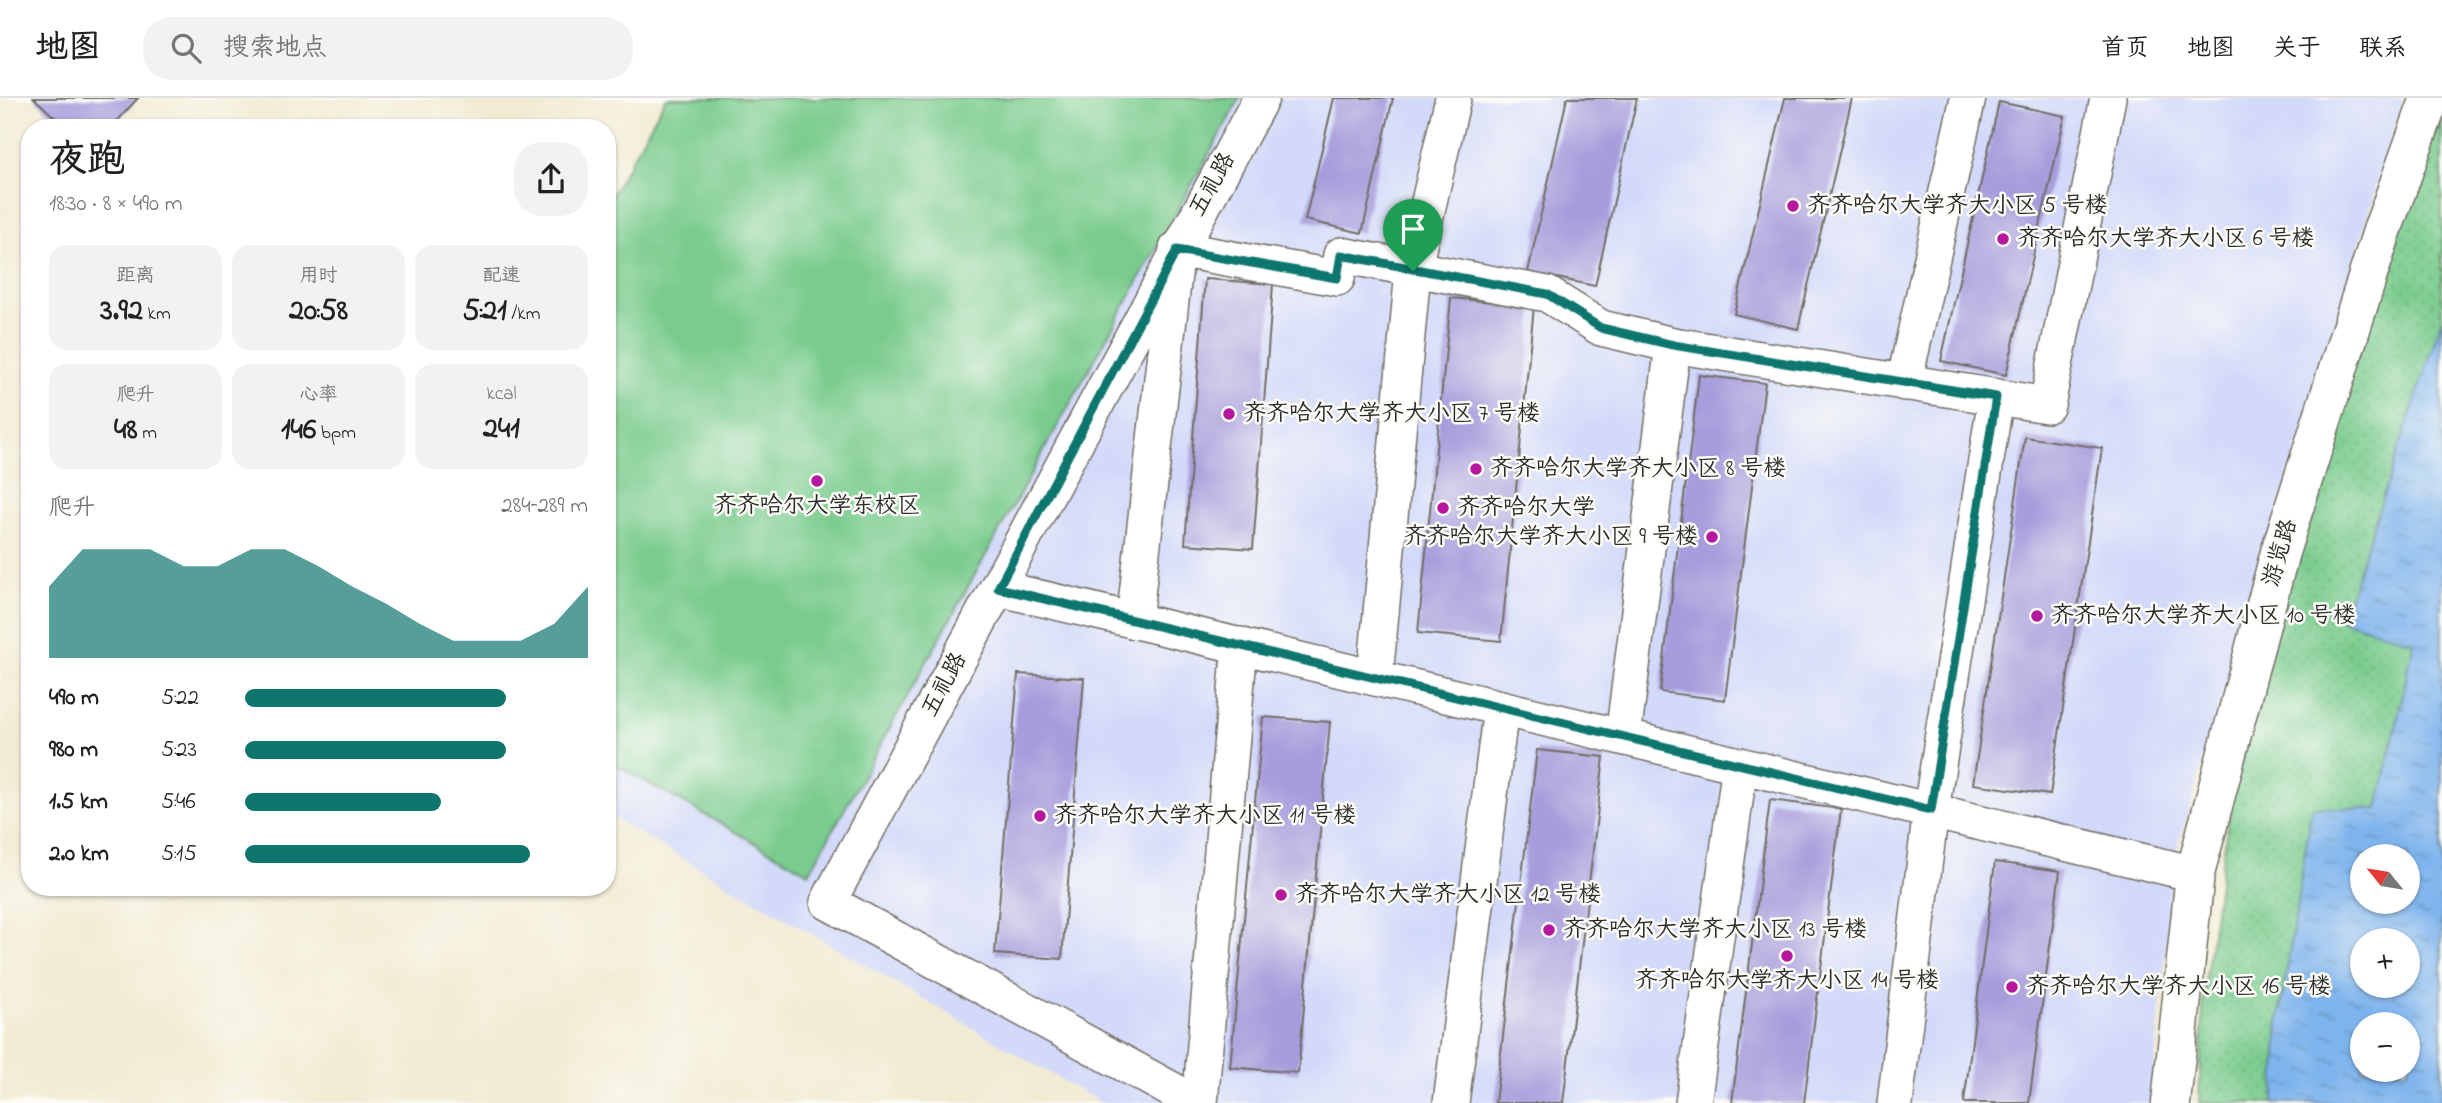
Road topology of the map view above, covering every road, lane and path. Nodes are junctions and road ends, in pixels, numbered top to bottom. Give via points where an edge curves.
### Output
1 (1261, 98) edge
2 (1453, 98) edge
3 (1968, 98) edge
4 (2108, 98) edge
5 (2430, 98) edge
6 (1177, 250) junction
7 (1413, 271) junction
8 (1673, 345) junction
9 (1904, 383) junction
10 (1996, 397) junction
11 (998, 588) junction
12 (1134, 621) junction
13 (1240, 645) junction
14 (1375, 677) junction
15 (1501, 708) junction
16 (1623, 737) junction
17 (1740, 765) junction
18 (1931, 810) junction
19 (2195, 874) junction
20 (1198, 1103) edge
21 (1451, 1103) edge
22 (1693, 1103) edge
23 (1895, 1103) edge
24 (2171, 1103) edge

1 - 6 street, 五礼路
2 - 7 street
3 - 9 street
4 - 10 street via 2048,405
5 - 19 street, 游览路 via 2382,231 2280,552
6 - 7 street via 1337,278 1341,255
6 - 11 street, 五礼路
6 - 12 street
7 - 8 street via 1547,294 1601,328
7 - 14 street
8 - 9 street
8 - 16 street
9 - 10 street
10 - 18 street
11 - 12 street
11 - 20 street, 五礼路 via 828,902
12 - 13 street
13 - 14 street
13 - 20 street
14 - 15 street
15 - 16 street
15 - 21 street
16 - 17 street
17 - 18 street
17 - 22 street
18 - 19 street
18 - 23 street
19 - 24 street, 游览路

